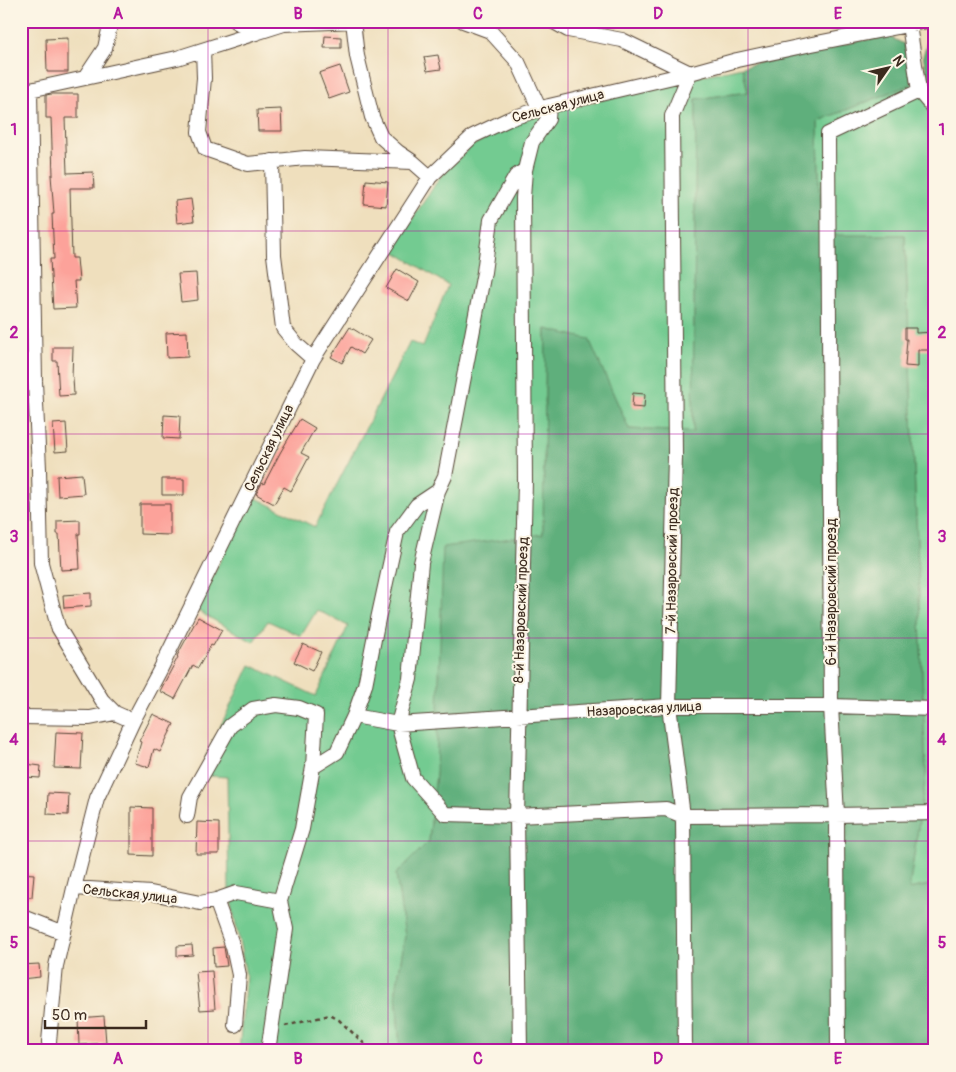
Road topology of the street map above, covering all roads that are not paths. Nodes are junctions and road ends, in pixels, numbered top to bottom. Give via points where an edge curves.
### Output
1 (111, 21) edge
2 (235, 21) edge
3 (355, 21) edge
4 (463, 21) edge
5 (552, 21) edge
6 (928, 21) edge
7 (909, 25) junction
8 (256, 33) junction
9 (203, 50) junction
10 (690, 73) junction
11 (85, 78) junction
12 (919, 91) junction
13 (544, 108) junction
14 (935, 110) edge
15 (272, 161) junction
16 (413, 162) junction
17 (525, 170) junction
18 (430, 177) junction
19 (312, 359) junction
20 (438, 491) junction
21 (669, 706) junction
22 (832, 706) junction
23 (935, 709) edge
24 (115, 713) junction
25 (354, 716) junction
26 (519, 716) junction
27 (21, 717) edge
28 (133, 721) junction
29 (398, 724) junction
30 (313, 767) junction
31 (935, 813) edge
32 (837, 815) junction
33 (187, 816) dead end
34 (517, 816) junction
35 (684, 816) junction
36 (74, 888) junction
37 (216, 900) junction
38 (280, 902) junction
39 (21, 916) edge
40 (64, 933) junction
41 (235, 1025) dead end
42 (50, 1051) edge
43 (268, 1051) edge
44 (520, 1051) edge
45 (685, 1051) edge
46 (838, 1051) edge

1 - 11 street via 105,48
2 - 8 street
3 - 8 street via 284,24
3 - 16 street via 357,56 372,117 381,137
4 - 13 street via 490,31 518,62
5 - 10 street via 568,30 622,40
6 - 7 street, Сельская улица
7 - 10 street, Сельская улица
7 - 12 street
8 - 9 street
9 - 11 street
9 - 15 street via 199,132 205,149 248,164
10 - 13 street, Сельская улица
10 - 21 street, 7-й Назаровский проезд via 672,116 675,455
11 - 24 street via 30,90 41,563 58,627 95,690
12 - 14 street
12 - 22 street, 6-й Назаровский проезд via 828,134
13 - 17 street, 8-й Назаровский проезд via 548,119 532,142
13 - 18 street, Сельская улица via 509,119 473,136
15 - 16 street via 305,158
15 - 19 street via 274,255 283,328
16 - 18 street
17 - 20 street via 516,176 491,220 445,476
17 - 26 street, 8-й Назаровский проезд via 525,481
18 - 19 street, Сельская улица
19 - 28 street, Сельская улица
20 - 25 street via 417,505 397,532 365,685
20 - 29 street via 420,563 410,680
21 - 22 street, Назаровская улица
21 - 26 street, Назаровская улица
21 - 35 street, 7-й Назаровский проезд
22 - 23 street, Назаровская улица
22 - 32 street, 6-й Назаровский проезд
24 - 27 street via 90,718
24 - 28 street
25 - 29 street, Назаровская улица
25 - 30 street via 337,752
26 - 29 street, Назаровская улица
26 - 34 street, 8-й Назаровский проезд
28 - 36 street, Сельская улица via 97,798
29 - 34 street via 413,778 445,814
30 - 33 street via 316,715 299,708 276,705 253,709 230,726 190,797
30 - 38 street via 302,829
31 - 32 street
32 - 35 street
32 - 46 street, 6-й Назаровский проезд
34 - 35 street via 666,808
34 - 44 street, 8-й Назаровский проезд
35 - 45 street, 7-й Назаровский проезд
36 - 37 street, Сельская улица via 151,893 200,903
36 - 40 street
37 - 38 street, Сельская улица via 236,894
37 - 41 street via 239,975
38 - 43 street via 286,929
39 - 40 street
40 - 42 street via 56,966

